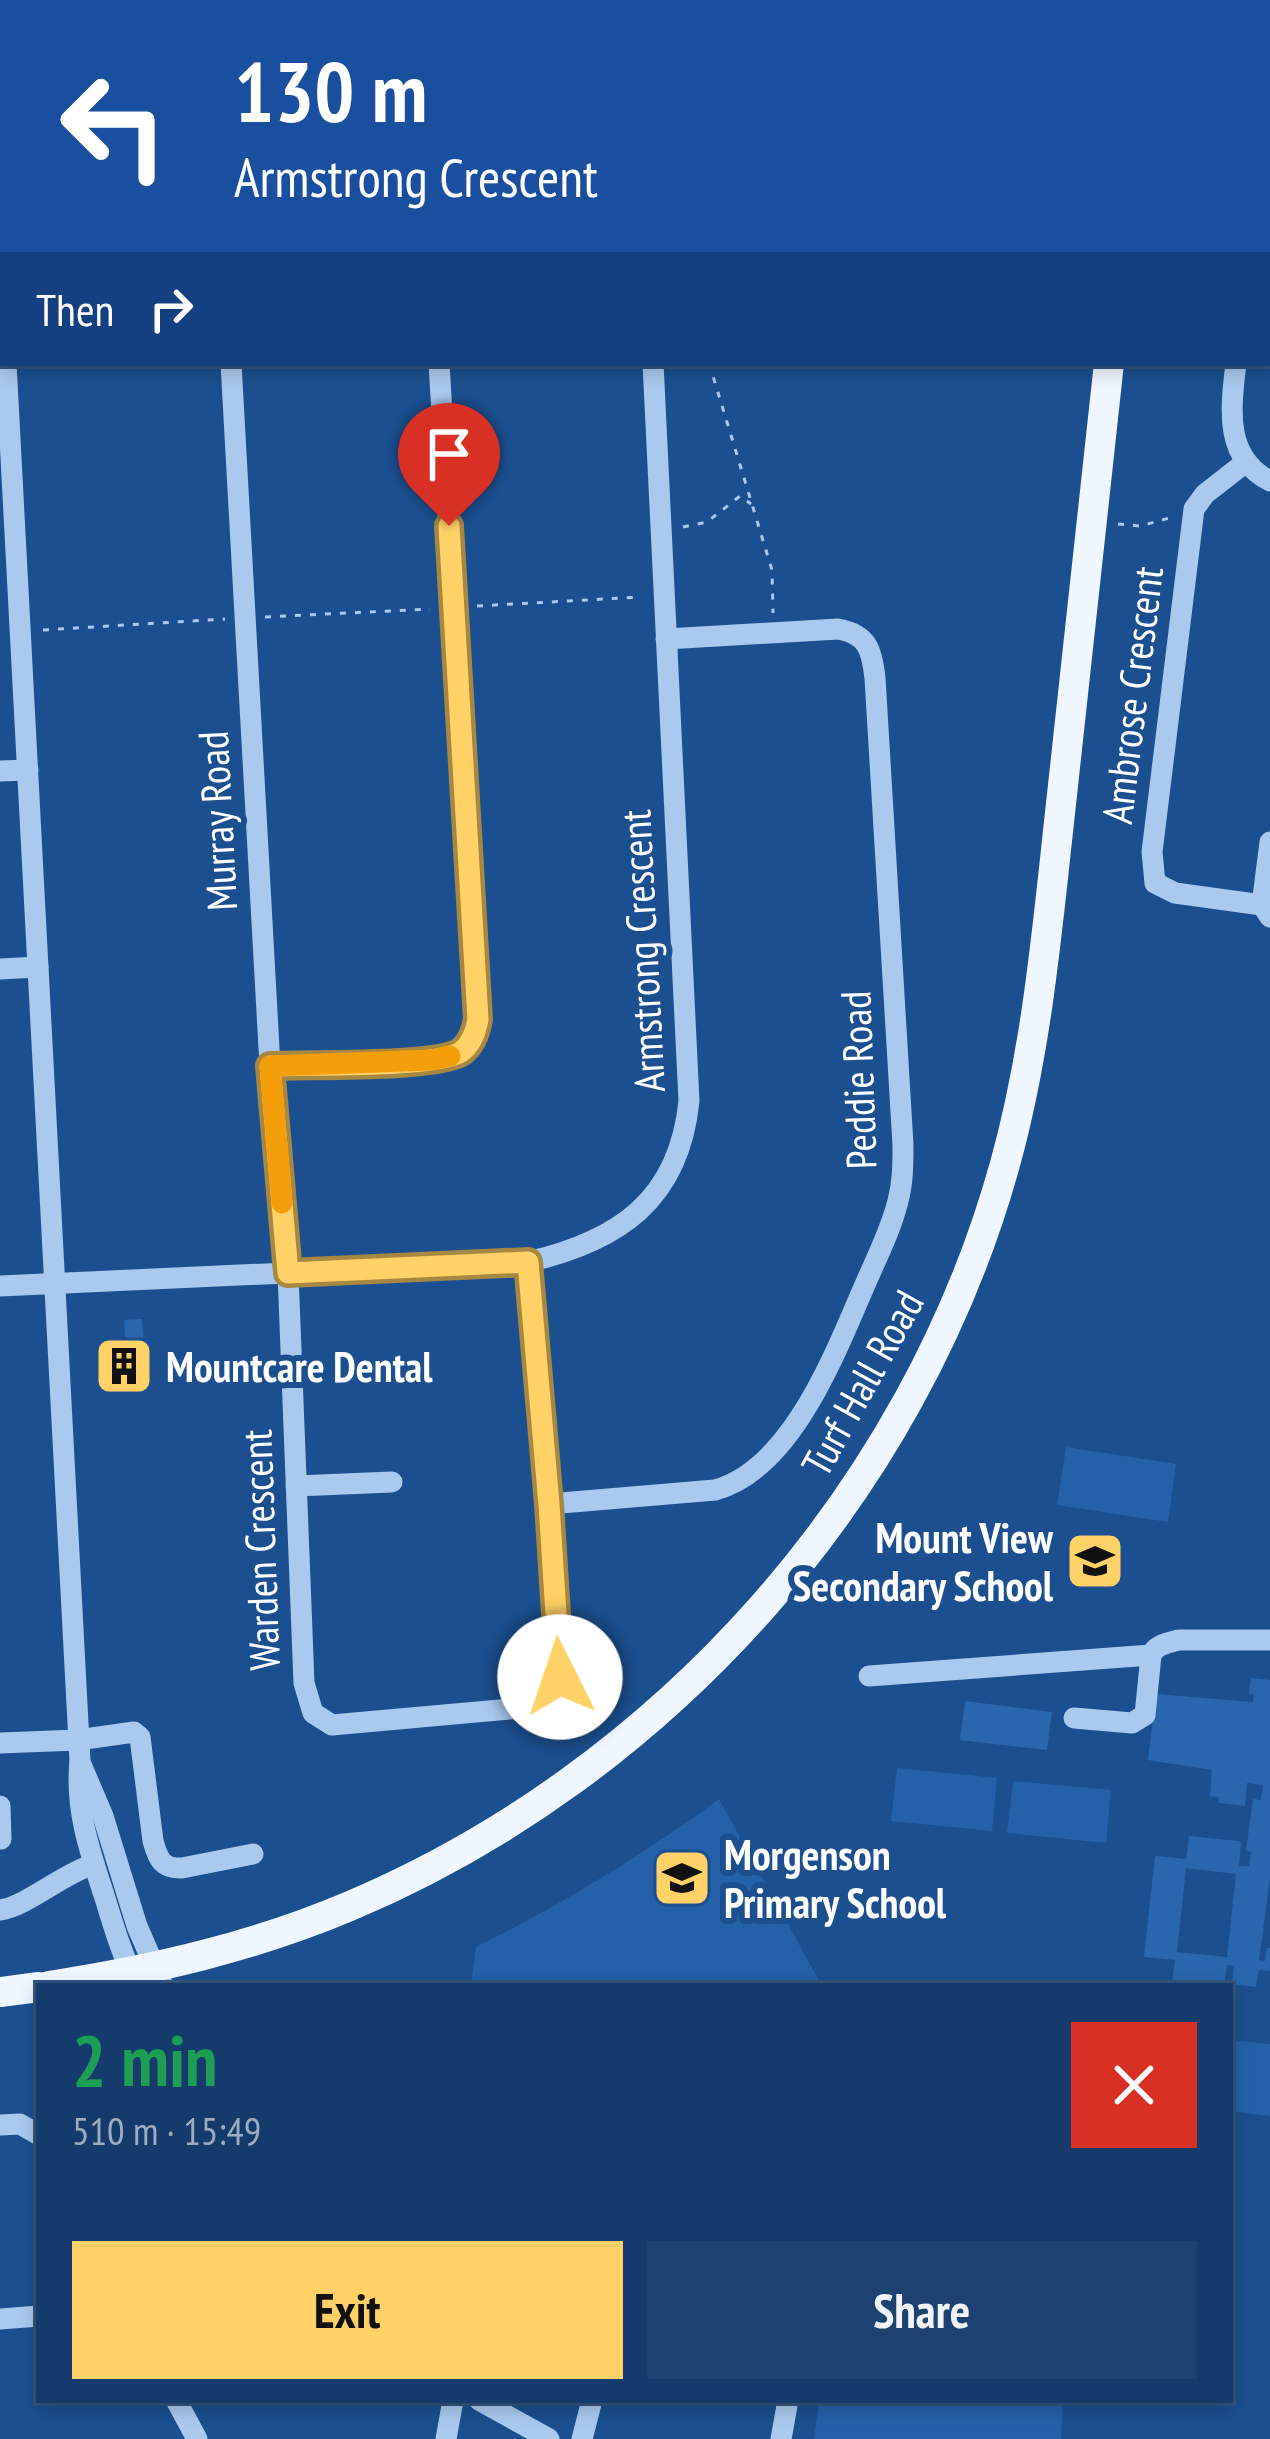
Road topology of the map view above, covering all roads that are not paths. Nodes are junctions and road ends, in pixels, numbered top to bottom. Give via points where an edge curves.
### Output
1 (231, 366) edge
2 (439, 366) edge
3 (653, 366) edge
4 (1109, 366) edge
5 (1236, 366) edge
6 (4, 393) edge
7 (1246, 462) junction
8 (1270, 481) edge
9 (9, 608) edge
10 (666, 639) junction
11 (11, 683) edge
12 (0, 755) edge
13 (27, 761) junction
14 (0, 771) edge
15 (1270, 842) edge
16 (1266, 911) edge
17 (38, 967) junction
18 (0, 969) edge
19 (270, 1066) junction
20 (528, 1262) junction
21 (288, 1273) junction
22 (54, 1284) junction
23 (0, 1286) edge
24 (392, 1482) dead end
25 (296, 1486) junction
26 (549, 1504) junction
27 (1270, 1640) edge
28 (1151, 1654) junction
29 (869, 1676) dead end
30 (1074, 1718) dead end
31 (0, 1743) edge
32 (79, 1750) junction
33 (0, 1806) edge
34 (1, 1839) edge
35 (253, 1854) dead end
36 (94, 1864) junction
37 (0, 1910) edge
38 (147, 1978) edge
39 (86, 1983) edge
40 (36, 1988) edge
41 (0, 1992) edge
42 (0, 2126) edge
43 (36, 2133) edge
44 (36, 2316) edge
45 (0, 2319) edge
46 (178, 2403) edge
47 (453, 2403) edge
48 (484, 2403) edge
49 (591, 2403) edge
50 (787, 2403) edge
51 (197, 2439) edge
52 (446, 2439) edge
53 (549, 2439) edge
54 (582, 2439) edge
55 (781, 2439) edge

1 - 19 street, Murray Road
2 - 19 street via 476,1031 462,1051 431,1060
3 - 10 street, Armstrong Crescent
4 - 38 main road, Turf Hall Road via 1042,980 1019,1112 961,1291 881,1447 814,1546 746,1626 668,1703 564,1785 471,1846 351,1905
5 - 7 street via 1230,412
6 - 9 street
7 - 8 street
7 - 16 street, Ambrose Crescent via 1194,509 1152,852 1156,883 1175,893
9 - 11 street
10 - 20 street, Armstrong Crescent via 686,1124 668,1174 640,1212 585,1246
10 - 26 street, Peddie Road via 838,629 864,640 873,663 903,1145 898,1201 828,1370 763,1463 715,1490
11 - 13 street
12 - 13 street
13 - 14 street
13 - 17 street
15 - 16 street
17 - 18 street
17 - 22 street
19 - 21 street, Murray Road
20 - 21 street, Armstrong Crescent
20 - 26 street, Warden Crescent
21 - 22 street, Armstrong Crescent
21 - 25 street, Warden Crescent
22 - 23 street, Armstrong Crescent
22 - 32 street
24 - 25 street
25 - 26 street, Warden Crescent via 304,1683 313,1714 332,1725 532,1707 554,1696 560,1677
27 - 28 street via 1179,1640
28 - 29 street
28 - 30 street via 1143,1718
31 - 32 street
32 - 35 street via 134,1732 140,1737 163,1865
32 - 36 street via 78,1798
32 - 38 street
33 - 34 street
36 - 37 street
36 - 38 street
38 - 39 main road, Turf Hall Road
40 - 41 main road
42 - 43 street
44 - 45 street
46 - 51 street
47 - 52 street
48 - 53 street
49 - 54 street
50 - 55 street

